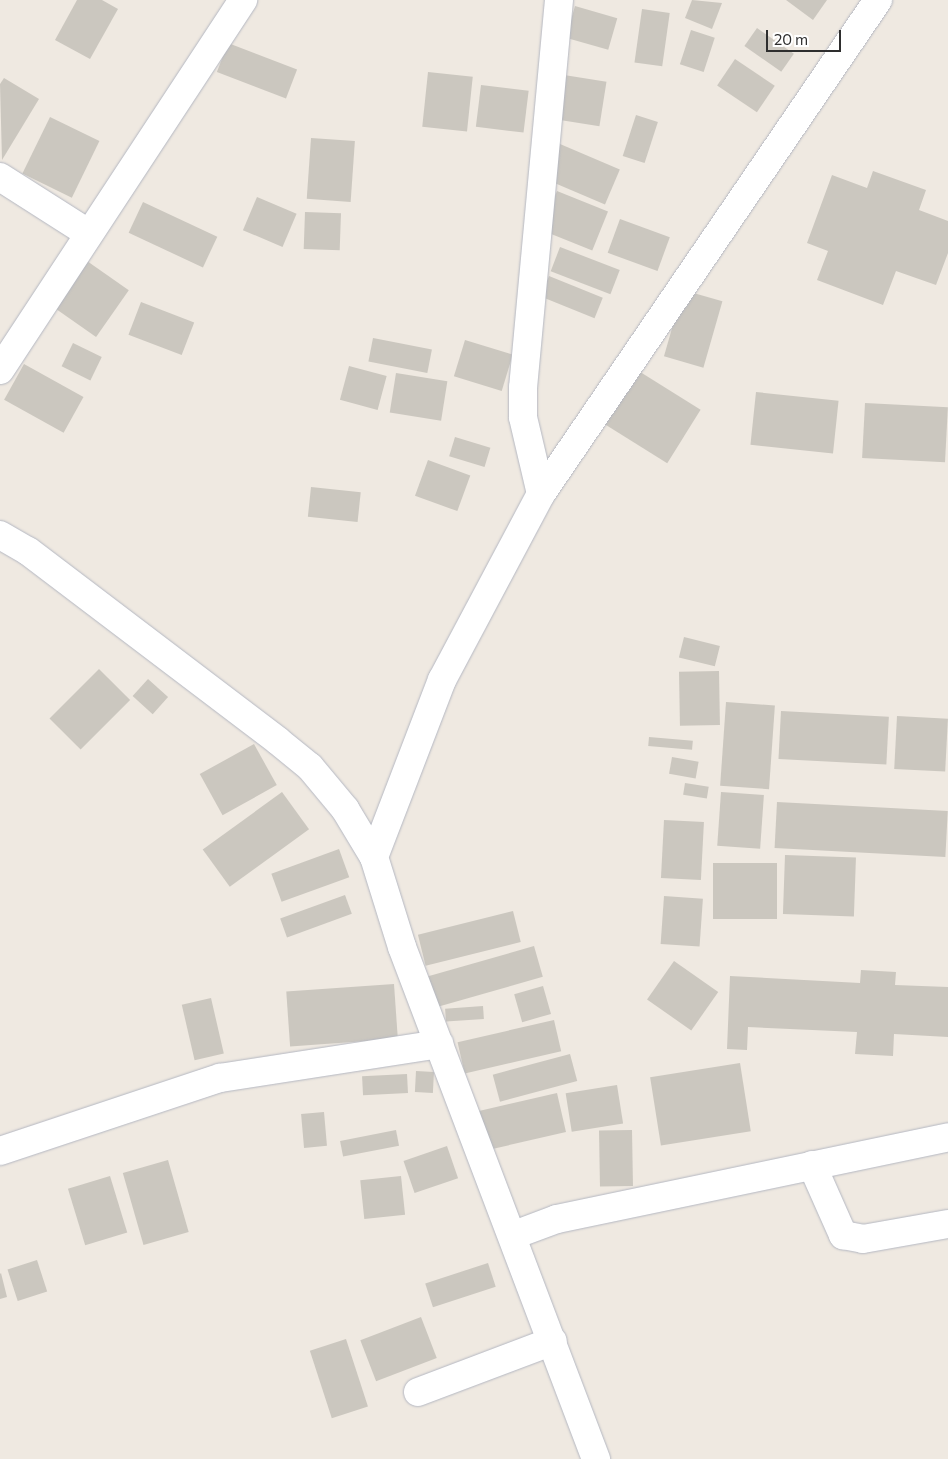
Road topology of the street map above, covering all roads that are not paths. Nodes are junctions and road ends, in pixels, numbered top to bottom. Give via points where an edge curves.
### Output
1 (243, 0) edge
2 (559, 0) edge
3 (878, 0) edge
4 (0, 177) edge
5 (88, 233) junction
6 (0, 370) edge
7 (541, 494) junction
8 (0, 536) edge
9 (374, 857) junction
10 (440, 1044) junction
11 (948, 1137) edge
12 (0, 1151) edge
13 (812, 1165) junction
14 (948, 1224) edge
15 (514, 1235) junction
16 (552, 1341) junction
17 (418, 1392) dead end
18 (596, 1459) edge

1 - 5 street
2 - 7 street via 523,388 523,417
3 - 7 street
4 - 5 street
5 - 6 street
7 - 9 street via 442,680
8 - 9 street via 35,557 310,767 345,809
9 - 10 street via 402,947
10 - 12 street via 220,1078
10 - 15 street
11 - 13 street
13 - 14 street via 843,1235 862,1239
13 - 15 street via 557,1219
15 - 16 street
16 - 17 street
16 - 18 street

